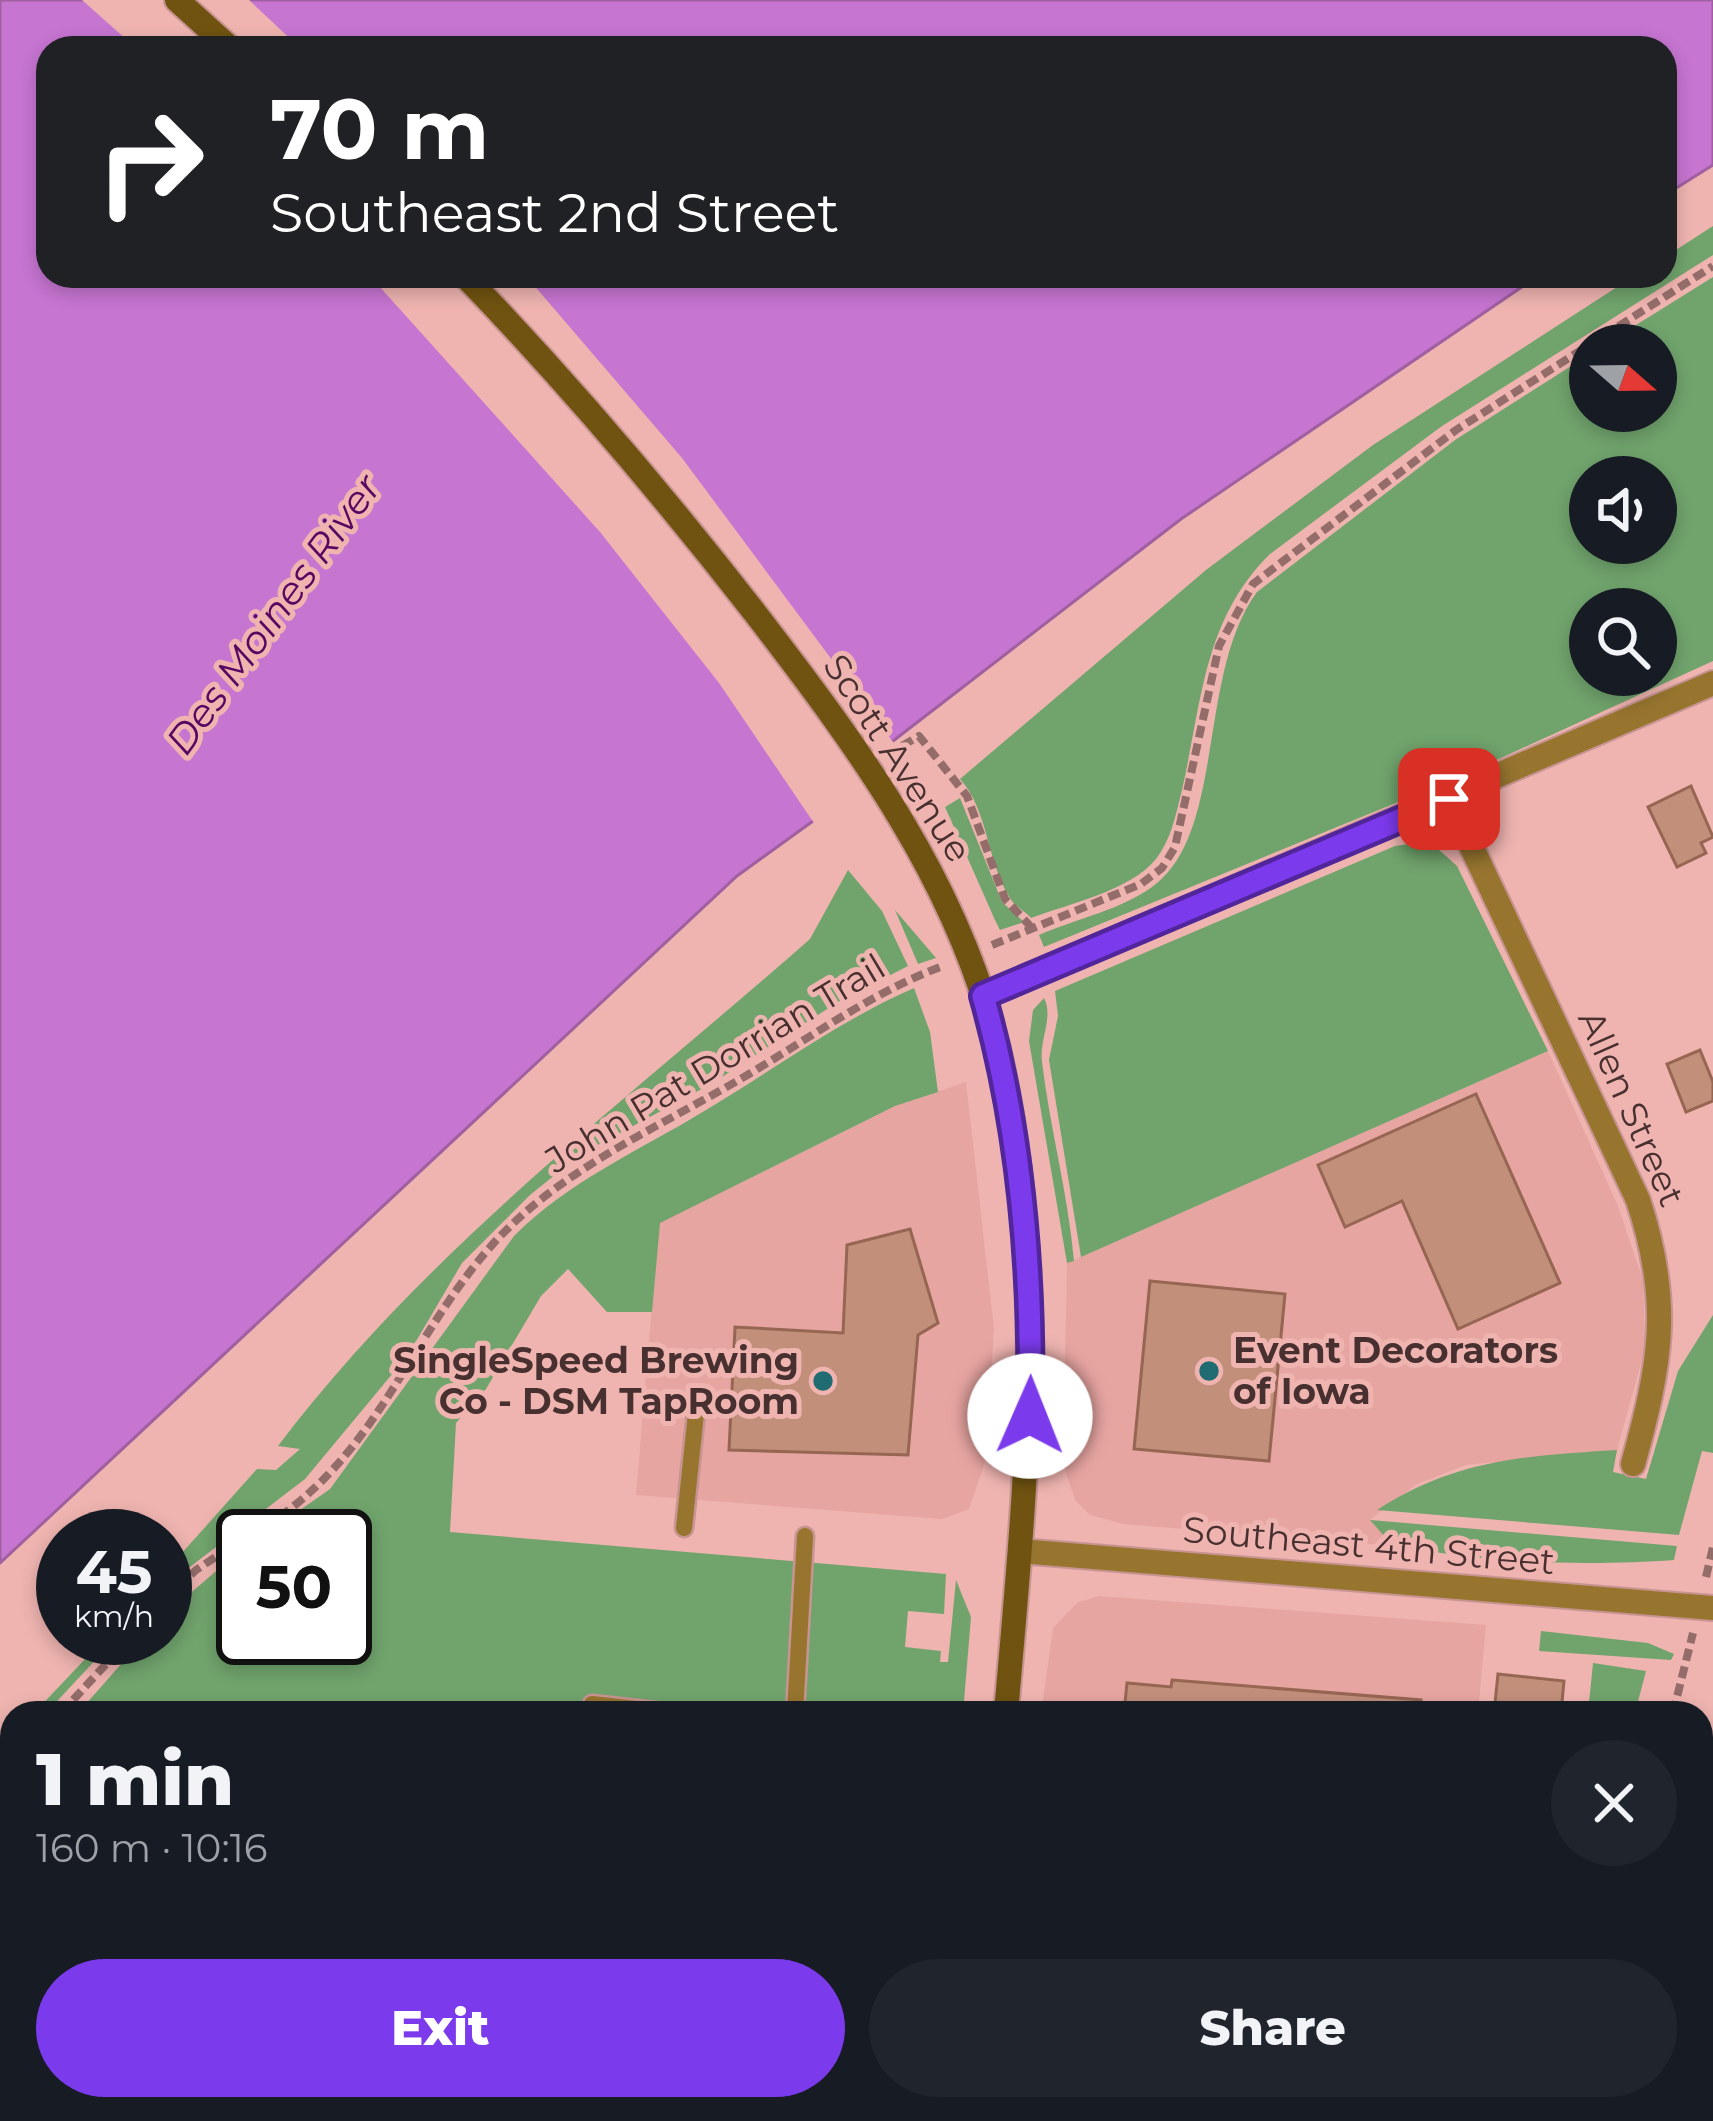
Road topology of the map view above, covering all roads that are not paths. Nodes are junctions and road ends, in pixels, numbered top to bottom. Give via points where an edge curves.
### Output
1 (177, 0) edge
2 (217, 36) edge
3 (477, 288) edge
4 (1713, 683) edge
5 (1449, 799) junction
6 (983, 996) junction
7 (698, 1394) dead end
8 (1633, 1464) dead end
9 (684, 1528) dead end
10 (805, 1536) dead end
11 (1020, 1550) junction
12 (1713, 1608) edge
13 (796, 1701) edge
14 (1007, 1701) edge

1 - 2 main road
3 - 6 main road, Scott Avenue via 679,515 804,677 911,829
4 - 5 street
5 - 6 street
5 - 8 street, Allen Street via 1658,1258 1657,1376
6 - 11 main road, Scott Avenue via 1011,1123 1027,1252 1030,1416
7 - 9 lane
10 - 13 lane
11 - 12 street, Southeast 4th Street
11 - 14 main road, Scott Avenue

